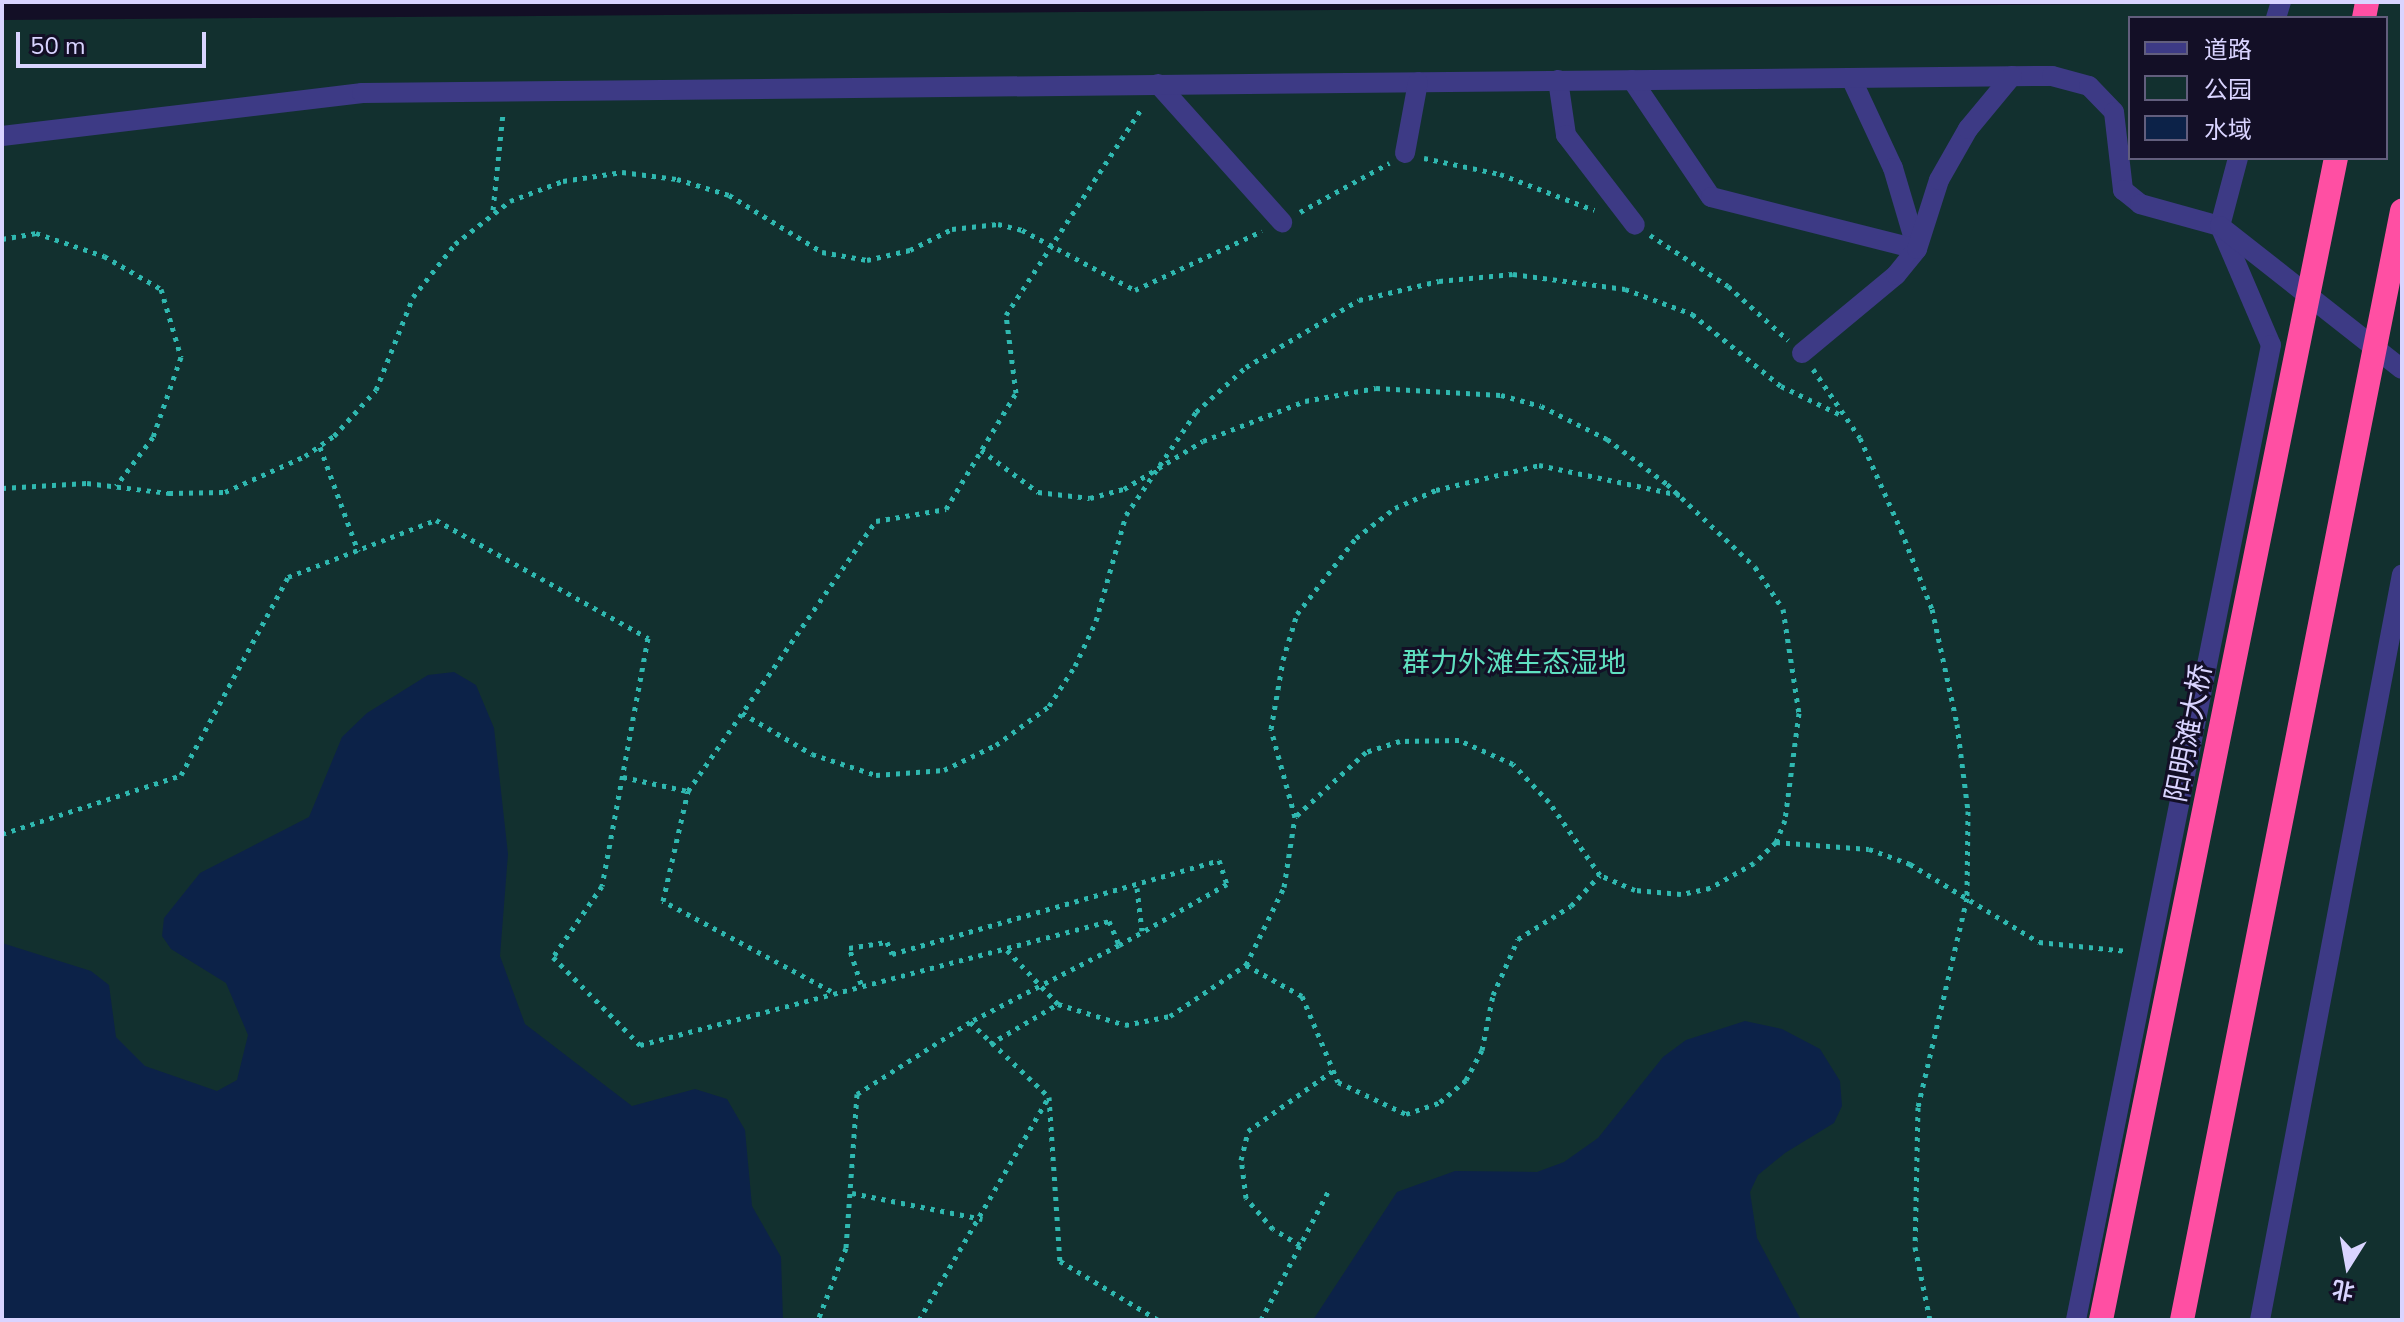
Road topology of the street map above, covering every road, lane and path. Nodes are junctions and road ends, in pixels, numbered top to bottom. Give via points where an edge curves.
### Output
1 (2012, 76) junction
2 (1851, 78) junction
3 (1558, 80) junction
4 (1632, 80) junction
5 (1418, 82) junction
6 (1158, 84) junction
7 (505, 91) junction
8 (2, 136) edge
9 (1405, 153) junction
10 (2237, 160) edge
11 (2336, 160) edge
12 (493, 211) junction
13 (2402, 211) edge
14 (1282, 222) junction
15 (1635, 225) junction
16 (2220, 226) junction
17 (2, 239) edge
18 (1049, 243) junction
19 (1917, 249) junction
20 (1802, 353) junction
21 (2402, 369) edge
22 (1845, 417) junction
23 (320, 447) junction
24 (981, 450) junction
25 (1157, 470) junction
26 (116, 486) junction
27 (2, 488) edge
28 (1681, 495) junction
29 (358, 551) junction
30 (2402, 574) edge
31 (742, 713) junction
32 (623, 777) junction
33 (688, 791) junction
34 (1295, 817) junction
35 (2, 834) edge
36 (1776, 842) junction
37 (1600, 875) junction
38 (1137, 888) junction
39 (1967, 898) junction
40 (1142, 931) junction
41 (1119, 945) junction
42 (1006, 949) junction
43 (2149, 953) junction
44 (1246, 965) junction
45 (1043, 983) junction
46 (861, 984) junction
47 (832, 991) junction
48 (1058, 1004) junction
49 (970, 1022) junction
50 (990, 1044) junction
51 (1332, 1071) junction
52 (1049, 1097) junction
53 (1330, 1188) dead end
54 (852, 1193) junction
55 (982, 1219) junction
56 (1300, 1245) junction
57 (818, 1320) edge
58 (919, 1320) edge
59 (1158, 1320) edge
60 (1261, 1320) edge
61 (1930, 1320) edge
62 (2076, 1320) edge
63 (2101, 1320) edge
64 (2182, 1320) edge
65 (2260, 1320) edge

1 - 2 lane
1 - 16 lane via 2052,76 2089,86 2114,112 2123,190 2140,204
1 - 19 lane via 1968,129 1939,180
2 - 4 lane
2 - 19 lane via 1893,168
3 - 4 lane
3 - 5 lane
3 - 15 lane via 1566,135
4 - 19 lane via 1711,197
5 - 6 lane
5 - 9 lane
6 - 7 lane
6 - 14 lane
6 - 18 path
7 - 8 lane via 362,93
7 - 12 path
9 - 14 path
9 - 15 path via 1500,174
10 - 16 lane
11 - 63 highway, 阳明滩大桥, bridge
12 - 18 path via 563,181 651,173 729,195 803,244 844,256 890,257 973,223 1022,230
12 - 23 path via 428,276 413,297 376,390
13 - 64 highway, bridge
14 - 18 path via 1135,290
15 - 20 path via 1728,286
16 - 21 lane
16 - 43 lane via 2271,345
17 - 26 path via 36,233 104,256 161,289 181,357 153,437
18 - 24 path via 1006,315 1016,393
19 - 20 lane via 1896,275
20 - 22 path
22 - 25 path via 1781,386 1692,314 1625,289 1513,274 1439,281 1359,300 1311,325 1246,367 1196,412
22 - 39 path via 1932,609 1957,724 1968,811
23 - 26 path via 225,492
23 - 29 path
24 - 25 path via 1010,477 1058,496 1090,498 1124,489
24 - 31 path via 946,509 876,521
25 - 28 path via 1203,441 1305,401 1376,388 1452,388 1541,406 1607,439
25 - 31 path via 1126,515 1096,621 1075,666 1049,706 996,745 944,770 876,775 812,754
26 - 27 path
28 - 34 path via 1539,465 1436,490 1395,508 1356,538 1297,614 1275,695 1271,729
28 - 36 path via 1755,567 1783,609 1799,713 1785,820
29 - 32 path via 436,520 648,638
29 - 35 path via 288,577 181,775
30 - 65 lane
31 - 33 path
32 - 33 path
32 - 47 path via 602,886 553,957 640,1045
33 - 47 path via 663,901
34 - 37 path via 1366,752 1411,740 1459,740 1513,764 1549,802
34 - 44 path via 1284,887
36 - 37 path via 1710,888 1681,894 1635,890
36 - 39 path via 1869,849
37 - 51 path via 1571,906 1518,939 1493,995 1482,1050 1466,1080 1440,1102 1406,1114 1372,1103 1338,1082
38 - 40 path
38 - 40 path via 1219,860 1227,884
38 - 46 path via 892,954 887,942 849,948
39 - 43 path via 2039,942
39 - 61 path via 1918,1107 1915,1247
40 - 41 path
41 - 42 path via 1109,921
41 - 45 path
42 - 45 path
42 - 46 path
43 - 62 lane
44 - 48 path via 1170,1016 1125,1025
44 - 51 path via 1302,996
45 - 48 path
45 - 49 path
46 - 47 path
48 - 50 path
49 - 50 path
49 - 54 path via 857,1094
50 - 52 path
51 - 56 path via 1248,1131 1241,1160 1246,1198 1273,1229
52 - 55 path
52 - 59 path via 1060,1261
53 - 56 path
54 - 55 path
54 - 57 path via 846,1248
55 - 58 path
56 - 60 path

